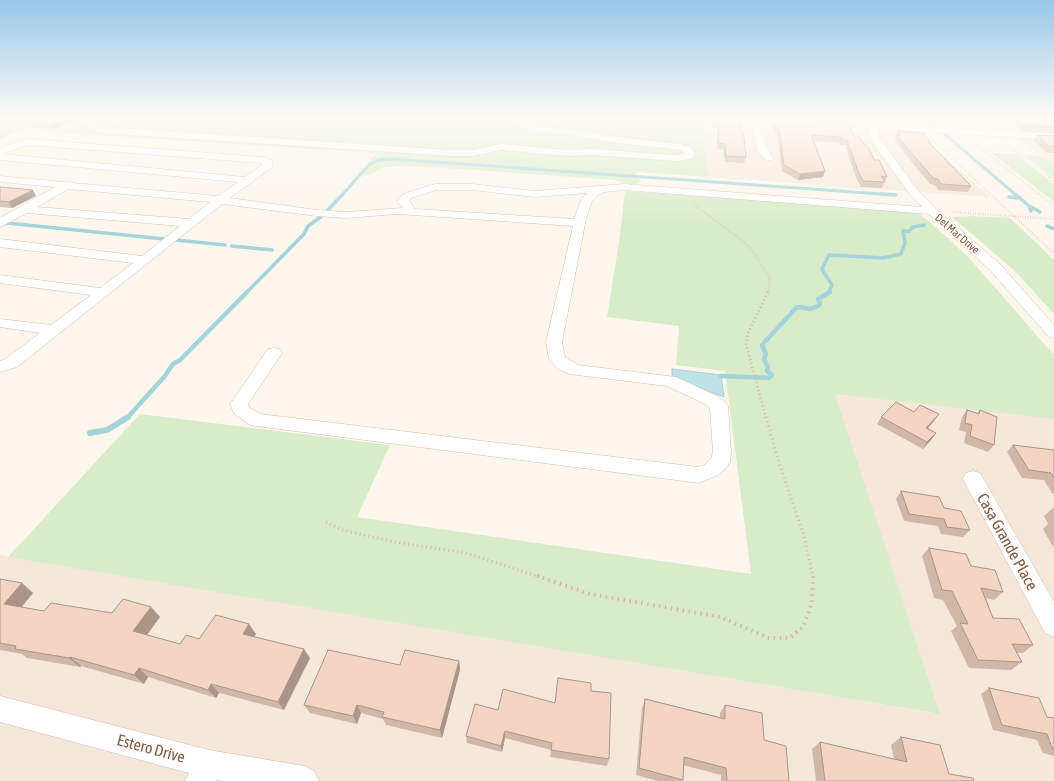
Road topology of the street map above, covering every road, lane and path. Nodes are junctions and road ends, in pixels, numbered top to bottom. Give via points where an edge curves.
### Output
1 (121, 154) edge
2 (178, 154) edge
3 (626, 154) edge
4 (689, 154) edge
5 (766, 154) edge
6 (886, 154) edge
7 (950, 154) edge
8 (985, 154) edge
9 (1019, 154) edge
10 (0, 157) edge
11 (769, 158) dead end
12 (102, 167) junction
13 (0, 179) edge
14 (247, 180) junction
15 (1054, 181) edge
16 (67, 186) junction
17 (602, 189) junction
18 (695, 192) junction
19 (220, 200) junction
20 (1054, 206) edge
21 (24, 209) junction
22 (932, 211) junction
23 (412, 212) junction
24 (967, 214) dead end
25 (1013, 216) junction
26 (1054, 219) edge
27 (0, 223) edge
28 (190, 223) junction
29 (579, 223) junction
30 (0, 243) edge
31 (1054, 253) edge
32 (145, 260) junction
33 (0, 279) edge
34 (102, 292) junction
35 (0, 323) edge
36 (54, 330) junction
37 (1054, 334) edge
38 (274, 353) dead end
39 (4, 367) edge
40 (973, 479) dead end
41 (326, 522) dead end
42 (1054, 625) edge
43 (0, 709) edge
44 (205, 772) edge
45 (304, 781) edge

1 - 12 street
2 - 14 street via 268,162 268,165
3 - 4 street via 676,158 688,157
5 - 11 street
6 - 22 street, Del Mar Drive
7 - 25 path
8 - 20 path
9 - 15 path
10 - 12 street
12 - 14 street
12 - 16 street
13 - 16 street
14 - 19 street
16 - 19 street
16 - 21 street
17 - 18 street via 624,187
17 - 23 street via 535,194 435,187 407,196 404,201
17 - 29 street via 587,200
18 - 22 street
18 - 41 path via 693,200 697,207 752,250 768,275 770,283 768,293 748,333 746,344 779,463 804,536 813,578 812,603 803,627 789,638 769,638 720,616 590,594 466,553 395,542 342,530
19 - 23 street via 346,215
19 - 28 street
21 - 27 street
21 - 28 street
22 - 37 street, Del Mar Drive via 995,267
23 - 29 street
24 - 25 path
25 - 26 path
25 - 31 path
28 - 32 street
29 - 38 street via 554,342 557,359 575,370 670,381 711,400 718,406 722,452 720,462 711,470 699,475 256,420 242,411 239,404
30 - 32 street
32 - 34 street
33 - 34 street
34 - 36 street
35 - 36 street
36 - 39 street
40 - 42 street, Casa Grande Place
43 - 44 street, Estero Drive
44 - 45 street, Estero Drive

